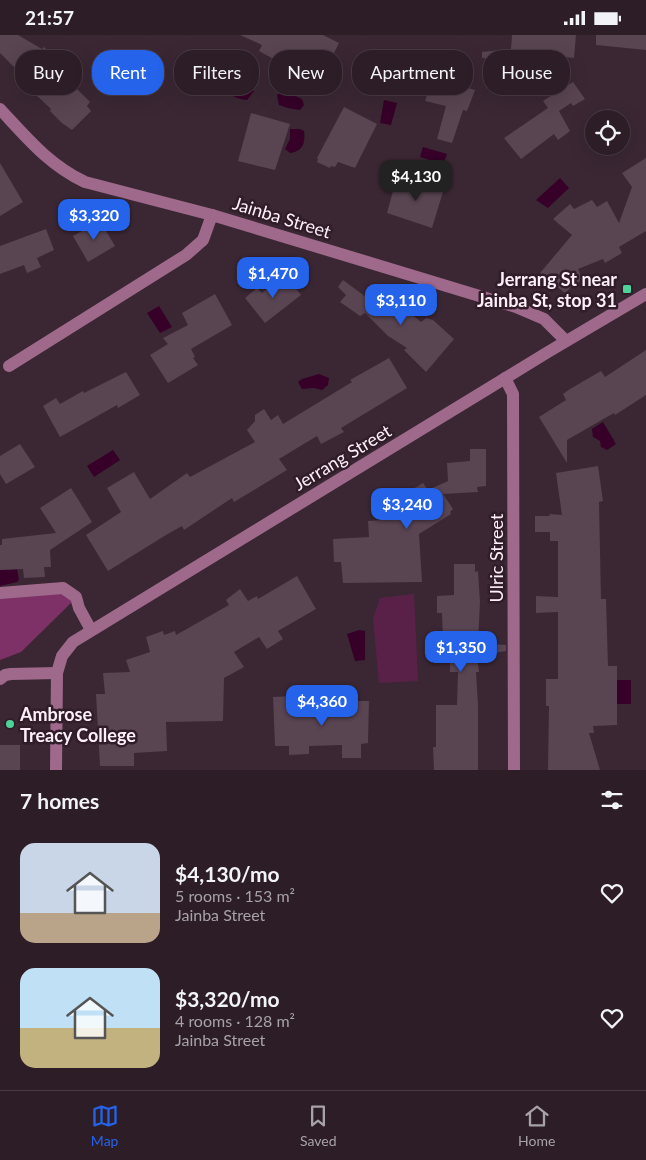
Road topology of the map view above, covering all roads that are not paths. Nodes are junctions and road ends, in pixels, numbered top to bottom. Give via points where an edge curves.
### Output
1 (0, 109) edge
2 (212, 215) junction
3 (646, 294) edge
4 (566, 341) junction
5 (9, 366) dead end
6 (505, 378) junction
7 (0, 593) edge
8 (91, 630) junction
9 (57, 673) junction
10 (0, 679) edge
11 (56, 770) edge
12 (514, 770) edge

1 - 2 street, Jainba Street via 55,165 85,182
2 - 4 street, Jainba Street via 516,307 544,319
2 - 5 street via 203,240 186,255
3 - 4 street, Jerrang Street
4 - 6 street, Jerrang Street
6 - 8 street, Jerrang Street
6 - 12 street, Ulric Street via 513,394
7 - 8 street via 63,588 76,597
8 - 9 street, Jerrang Street via 73,642 62,657
9 - 10 street via 11,674
9 - 11 street

